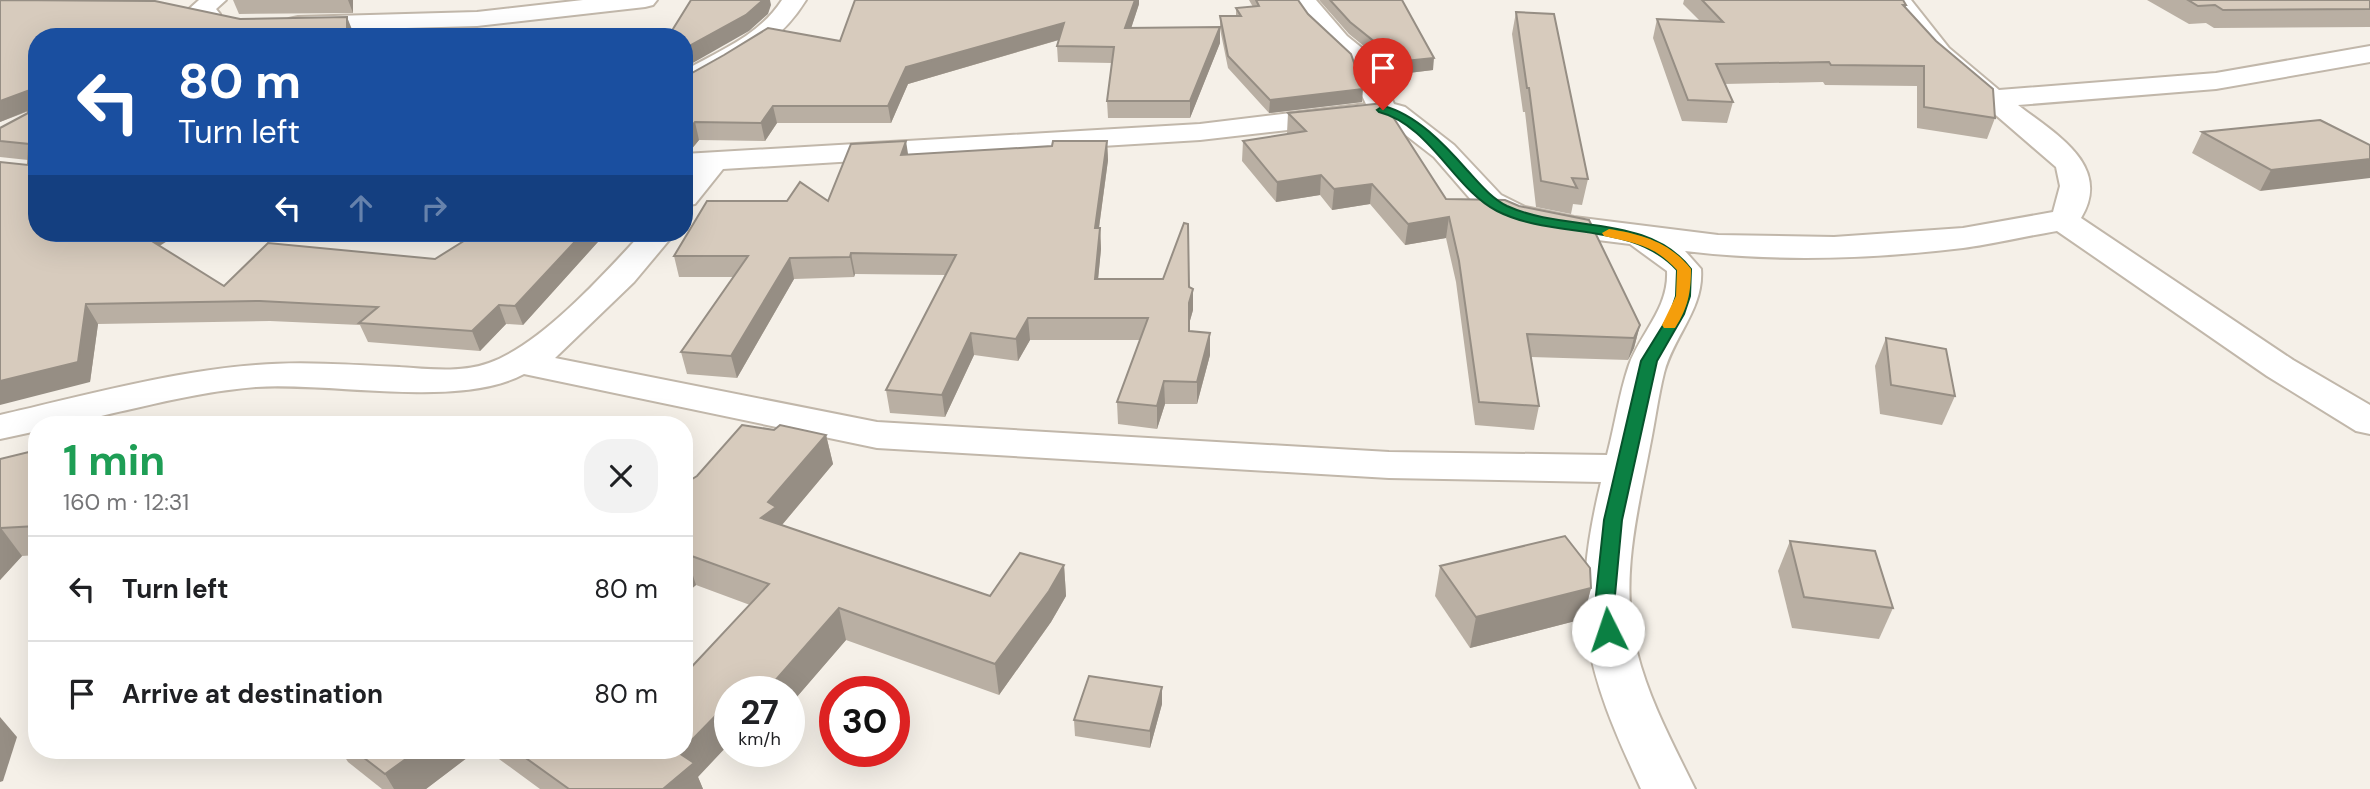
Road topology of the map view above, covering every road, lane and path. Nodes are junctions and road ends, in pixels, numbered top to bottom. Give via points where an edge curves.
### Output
1 (645, 0) edge
2 (794, 0) edge
3 (1304, 0) edge
4 (1899, 0) edge
5 (211, 7) edge
6 (175, 9) edge
7 (234, 21) edge
8 (279, 25) edge
9 (184, 28) edge
10 (2370, 54) edge
11 (693, 77) edge
12 (1992, 99) junction
13 (1383, 110) junction
14 (699, 162) edge
15 (2063, 220) junction
16 (1640, 237) junction
17 (653, 242) edge
18 (521, 362) junction
19 (48, 416) edge
20 (28, 421) edge
21 (2370, 422) edge
22 (0, 427) edge
23 (1625, 469) junction
24 (1668, 789) edge

1 - 8 street via 477,19
2 - 11 street via 781,21 756,42
3 - 13 street via 1338,41 1364,62
4 - 12 street via 1926,41
5 - 6 street
5 - 7 street
5 - 9 street
10 - 12 street via 2216,81
12 - 15 street via 2071,167 2073,211
13 - 14 street via 1200,132
13 - 16 street via 1395,113 1444,151 1500,208 1534,220
15 - 16 street via 1963,238 1834,247 1718,246
15 - 21 street via 2280,368
16 - 23 street via 1673,257 1685,276 1677,314 1649,361
17 - 18 street via 543,349
18 - 19 street via 500,372 454,381 313,375 229,379
18 - 23 street via 877,435 1389,466
20 - 22 street
23 - 24 street via 1613,520 1606,595 1608,630 1643,738

